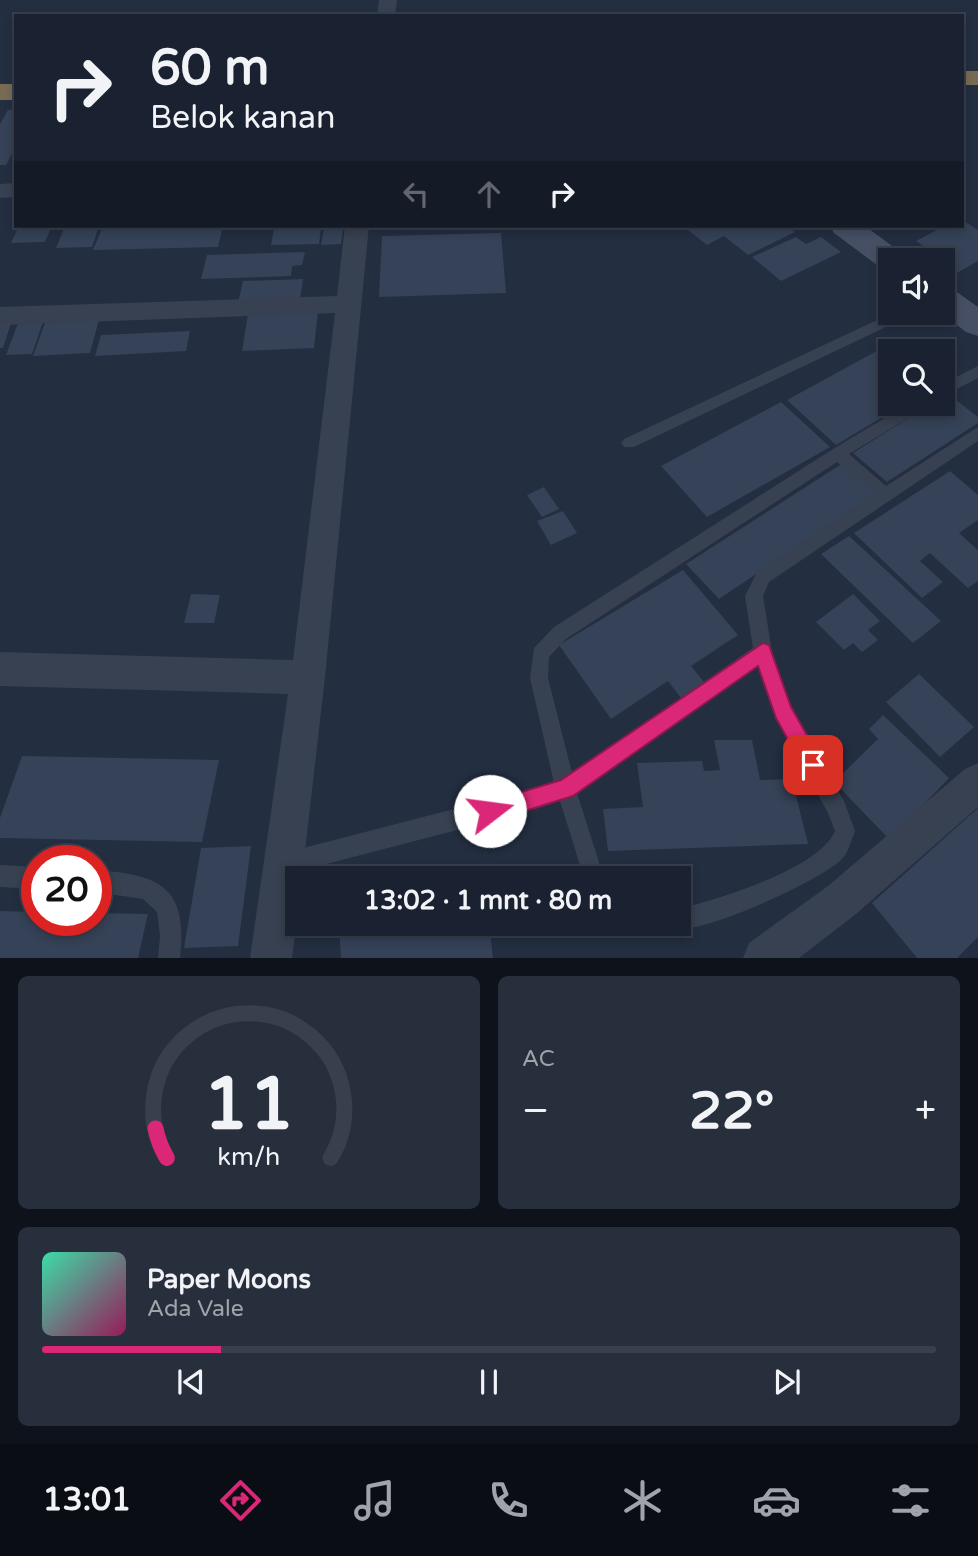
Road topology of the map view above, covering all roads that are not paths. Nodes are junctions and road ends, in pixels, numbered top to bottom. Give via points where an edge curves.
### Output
1 (357, 228) edge
2 (848, 228) edge
3 (878, 251) edge
4 (347, 304) junction
5 (955, 307) edge
6 (0, 316) edge
7 (978, 324) edge
8 (879, 325) edge
9 (978, 371) edge
10 (955, 384) edge
11 (900, 416) edge
12 (978, 433) edge
13 (629, 443) dead end
14 (838, 453) junction
15 (884, 494) junction
16 (763, 652) junction
17 (0, 669) edge
18 (307, 677) junction
19 (978, 782) edge
20 (566, 789) junction
21 (282, 864) junction
22 (590, 866) edge
23 (0, 876) edge
24 (21, 877) edge
25 (112, 884) edge
26 (691, 917) edge
27 (169, 957) edge
28 (271, 957) edge
29 (764, 957) edge

1 - 4 street
2 - 3 main road
4 - 6 street
4 - 18 street
5 - 7 main road
8 - 13 lane
9 - 10 lane
11 - 14 lane
12 - 15 lane
14 - 15 lane
14 - 20 lane via 548,642 540,654 539,678
15 - 16 lane via 762,577 754,596
16 - 20 lane
16 - 26 lane via 783,711 845,831 836,850 797,877
17 - 18 street
18 - 21 street
19 - 29 street via 842,900
20 - 21 lane
20 - 22 lane
21 - 28 street
23 - 24 lane
25 - 27 lane via 146,889 165,902 172,915

